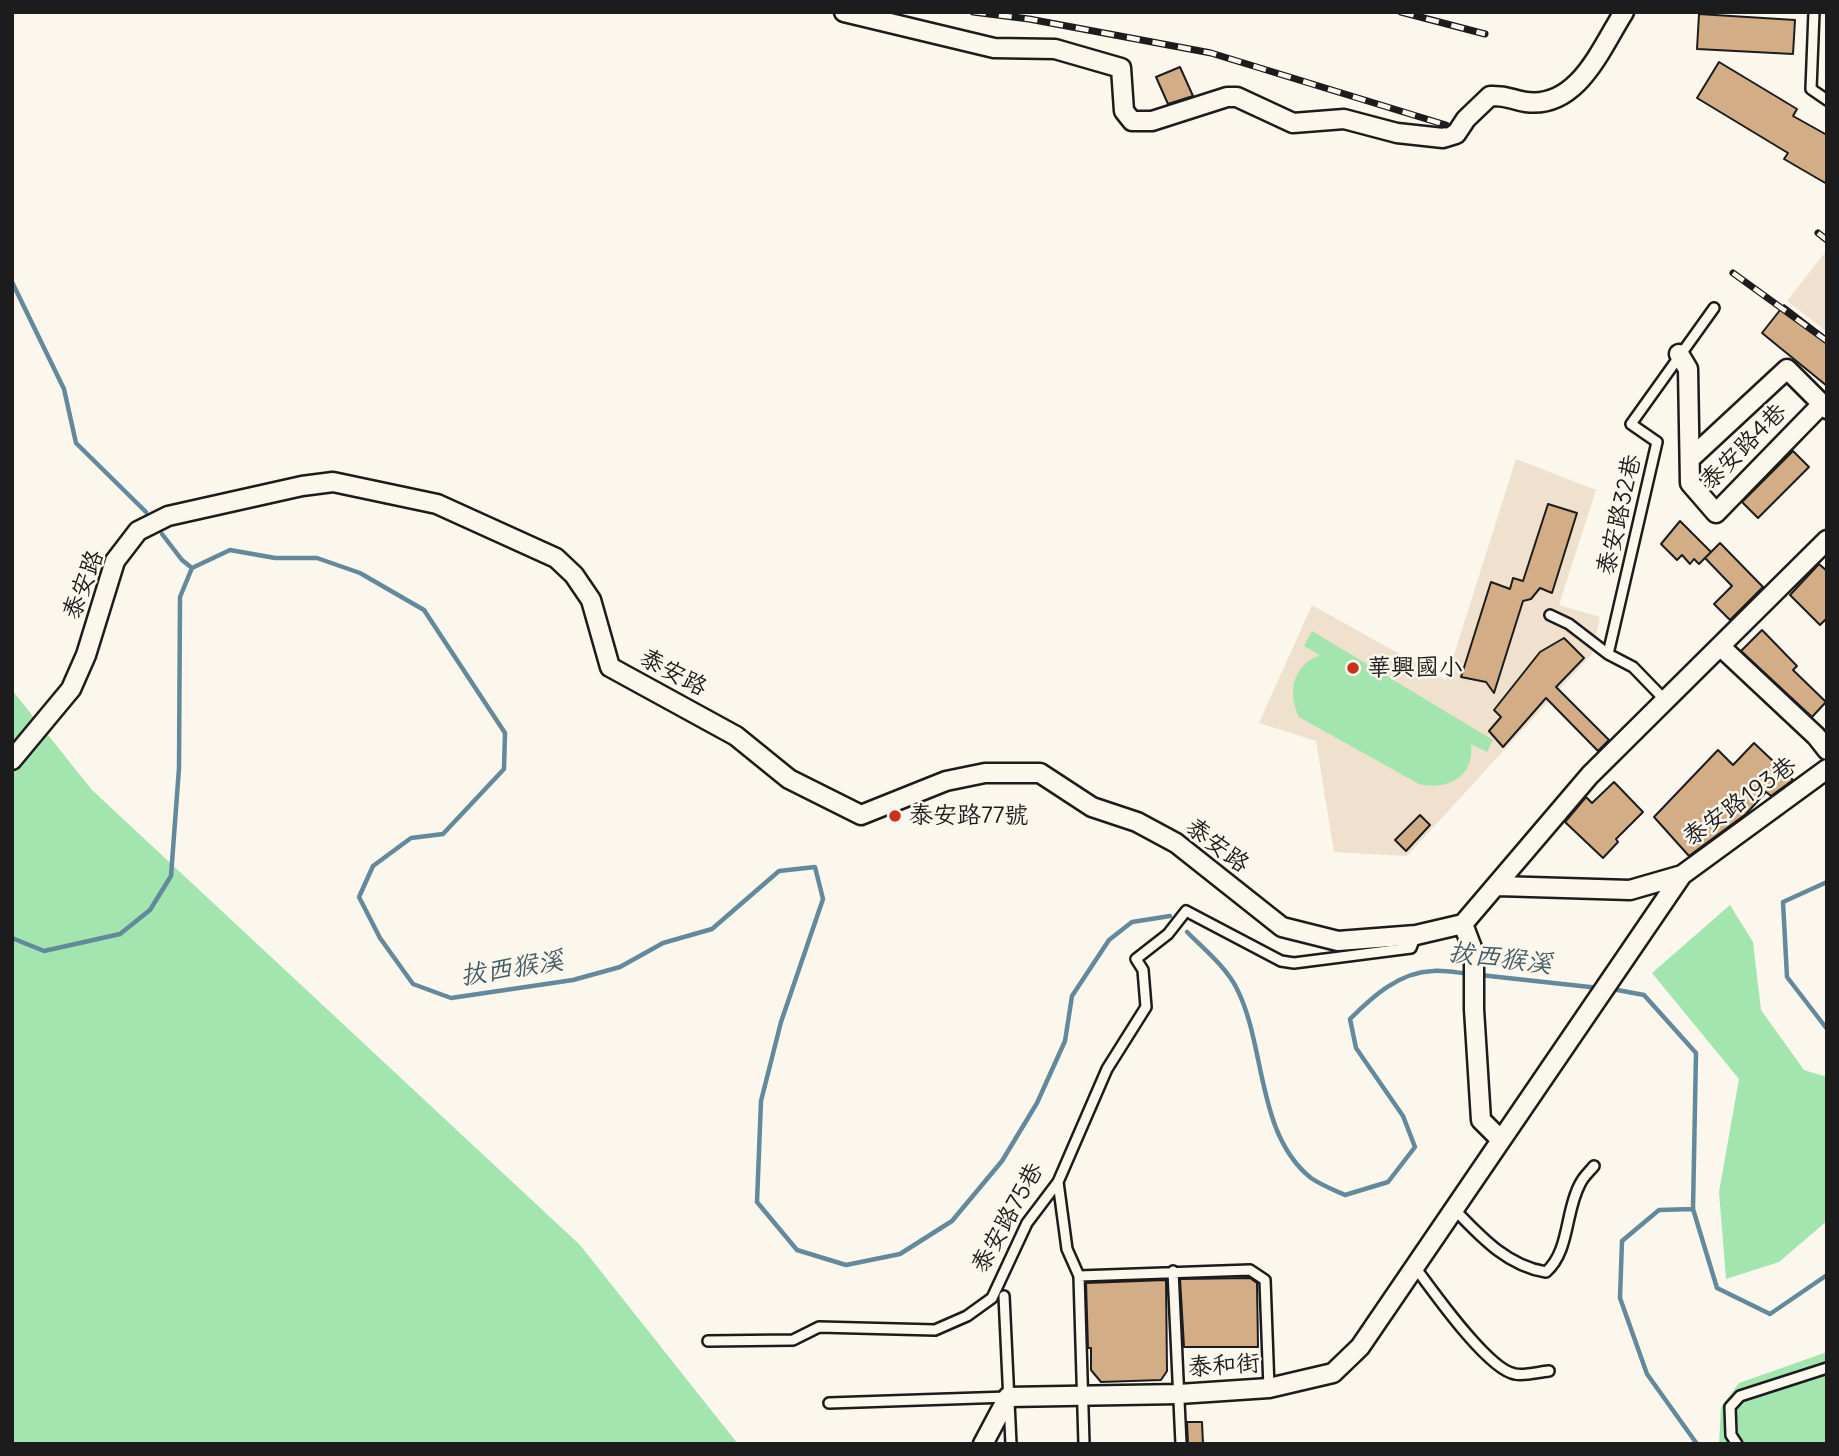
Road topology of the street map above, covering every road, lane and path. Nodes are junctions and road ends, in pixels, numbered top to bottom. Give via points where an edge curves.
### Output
1 (844, 12) edge
2 (1624, 12) edge
3 (1814, 12) edge
4 (1827, 100) edge
5 (1714, 308) dead end
6 (1679, 354) junction
7 (1824, 406) edge
8 (1690, 459) junction
9 (1827, 540) edge
10 (1550, 615) dead end
11 (1721, 647) junction
12 (1608, 654) junction
13 (1664, 699) junction
14 (1827, 750) edge
15 (12, 760) edge
16 (1827, 769) edge
17 (1682, 875) junction
18 (1498, 886) junction
19 (1186, 911) joint
20 (1463, 924) junction
21 (1416, 935) junction
22 (1501, 1140) junction
23 (1594, 1166) dead end
24 (1058, 1182) junction
25 (1454, 1209) junction
26 (1415, 1266) junction
27 (1173, 1271) junction
28 (1079, 1276) junction
29 (1004, 1296) dead end
30 (708, 1341) dead end
31 (1827, 1368) edge
32 (1549, 1371) dead end
33 (1269, 1388) junction
34 (1179, 1394) junction
35 (1084, 1395) junction
36 (1009, 1397) junction
37 (829, 1403) dead end
38 (983, 1444) edge
39 (1012, 1444) edge
40 (1084, 1444) edge
41 (1181, 1444) edge
42 (1737, 1444) edge

1 - 2 street via 993,48 1055,49 1112,63 1121,68 1124,111 1132,121 1152,121 1237,97 1293,123 1344,120 1443,138 1456,134 1490,96 1508,94 1525,102 1567,94
3 - 4 lane via 1811,89
5 - 6 lane, 泰安路32巷
6 - 8 street, 泰安路4巷 via 1688,369
6 - 12 lane, 泰安路32巷 via 1631,424 1657,442
7 - 8 street, 泰安路4巷 via 1787,369
7 - 8 street, 泰安路4巷 via 1716,513 1690,483
9 - 11 street
10 - 12 lane
11 - 13 street
11 - 14 street
12 - 13 lane via 1633,667
13 - 18 street via 1591,775
15 - 21 street, 泰安路 via 71,689 115,561 138,531 167,516 332,482 438,504 556,558 592,600 610,667 726,730 789,779 861,815 946,781 985,773 1040,774 1093,807 1137,822 1176,843 1282,927 1338,941
16 - 17 street, 泰安路193巷
17 - 18 street via 1630,890
17 - 22 street
18 - 20 street
19 - 21 lane, 泰安路 via 1294,963 1411,948
19 - 24 lane, 泰安路75巷 via 1168,934 1136,959 1143,970 1146,1007 1107,1069
20 - 21 street, 泰安路
20 - 22 street via 1474,953 1481,1120
22 - 25 street, 泰和街
23 - 25 lane via 1580,1182 1555,1264 1546,1272 1492,1248
24 - 28 lane via 1067,1249
24 - 30 lane, 泰安路75巷 via 1027,1223 992,1298 967,1316 935,1330 819,1327 793,1339
25 - 26 street, 泰和街
26 - 32 lane via 1455,1323 1498,1364 1514,1374
26 - 33 street, 泰和街 via 1360,1347 1334,1373
27 - 28 lane
27 - 33 lane via 1250,1270 1265,1280
27 - 34 lane
28 - 35 lane
29 - 36 lane
31 - 42 lane via 1740,1396 1730,1407 1731,1435
33 - 34 street, 泰和街
34 - 35 street, 泰和街
34 - 41 lane
35 - 36 street, 泰和街
35 - 40 lane
36 - 37 lane, 泰和街
36 - 38 street
36 - 39 lane

